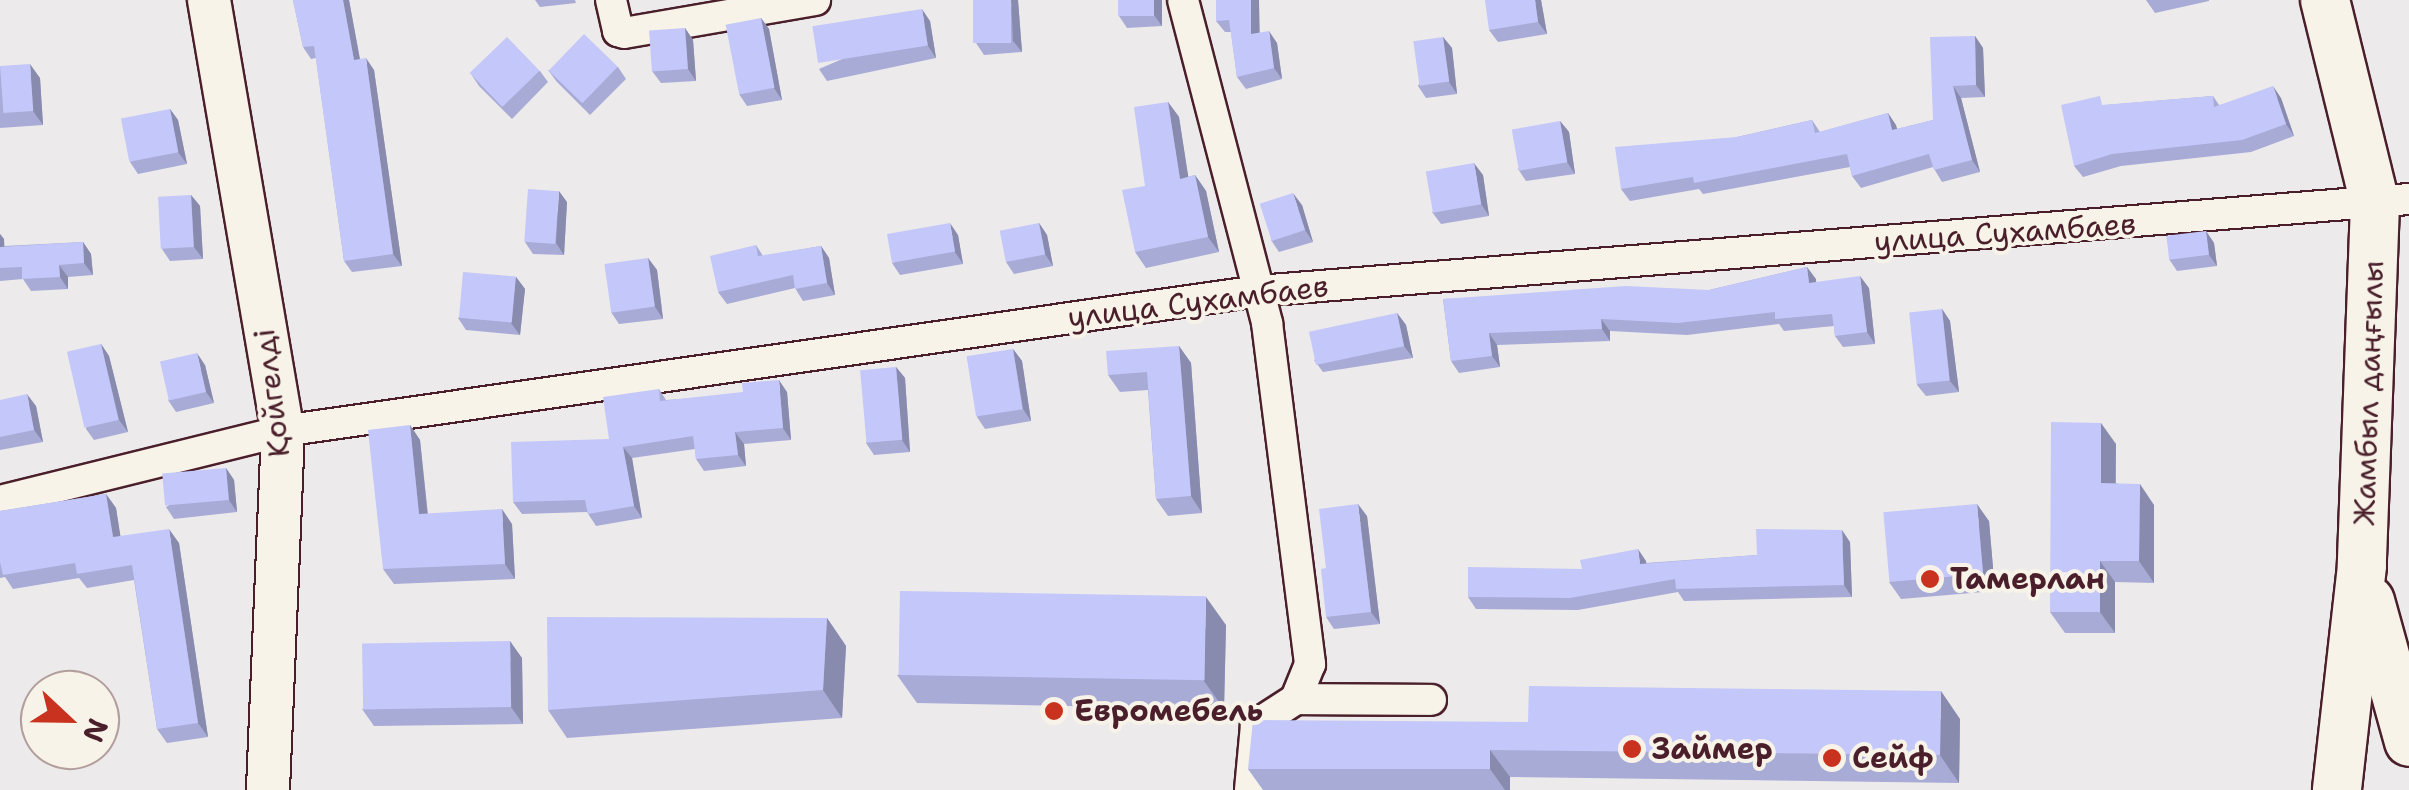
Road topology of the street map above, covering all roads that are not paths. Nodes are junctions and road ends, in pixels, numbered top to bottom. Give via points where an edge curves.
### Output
1 (209, 0) edge
2 (611, 0) edge
3 (815, 0) edge
4 (1183, 0) edge
5 (2325, 0) edge
6 (2392, 202) edge
7 (1258, 291) junction
8 (284, 431) junction
9 (0, 500) edge
10 (2362, 566) junction
11 (1296, 699) junction
12 (1432, 700) dead end
13 (2409, 742) edge
14 (268, 790) edge
15 (1250, 790) edge
16 (2336, 790) edge

1 - 8 street, Қойгелді
2 - 3 street via 624,33
4 - 7 street
5 - 6 main road, Жамбыл даңғылы
6 - 7 street, улица Сухамбаев
6 - 10 main road, Жамбыл даңғылы
7 - 8 street, улица Сухамбаев
7 - 11 street via 1310,664
8 - 9 street, улица Сухамбаев
8 - 14 street, Қойгелді
10 - 13 main road
10 - 16 main road, Жамбыл даңғылы
11 - 12 street
11 - 15 street via 1256,725

